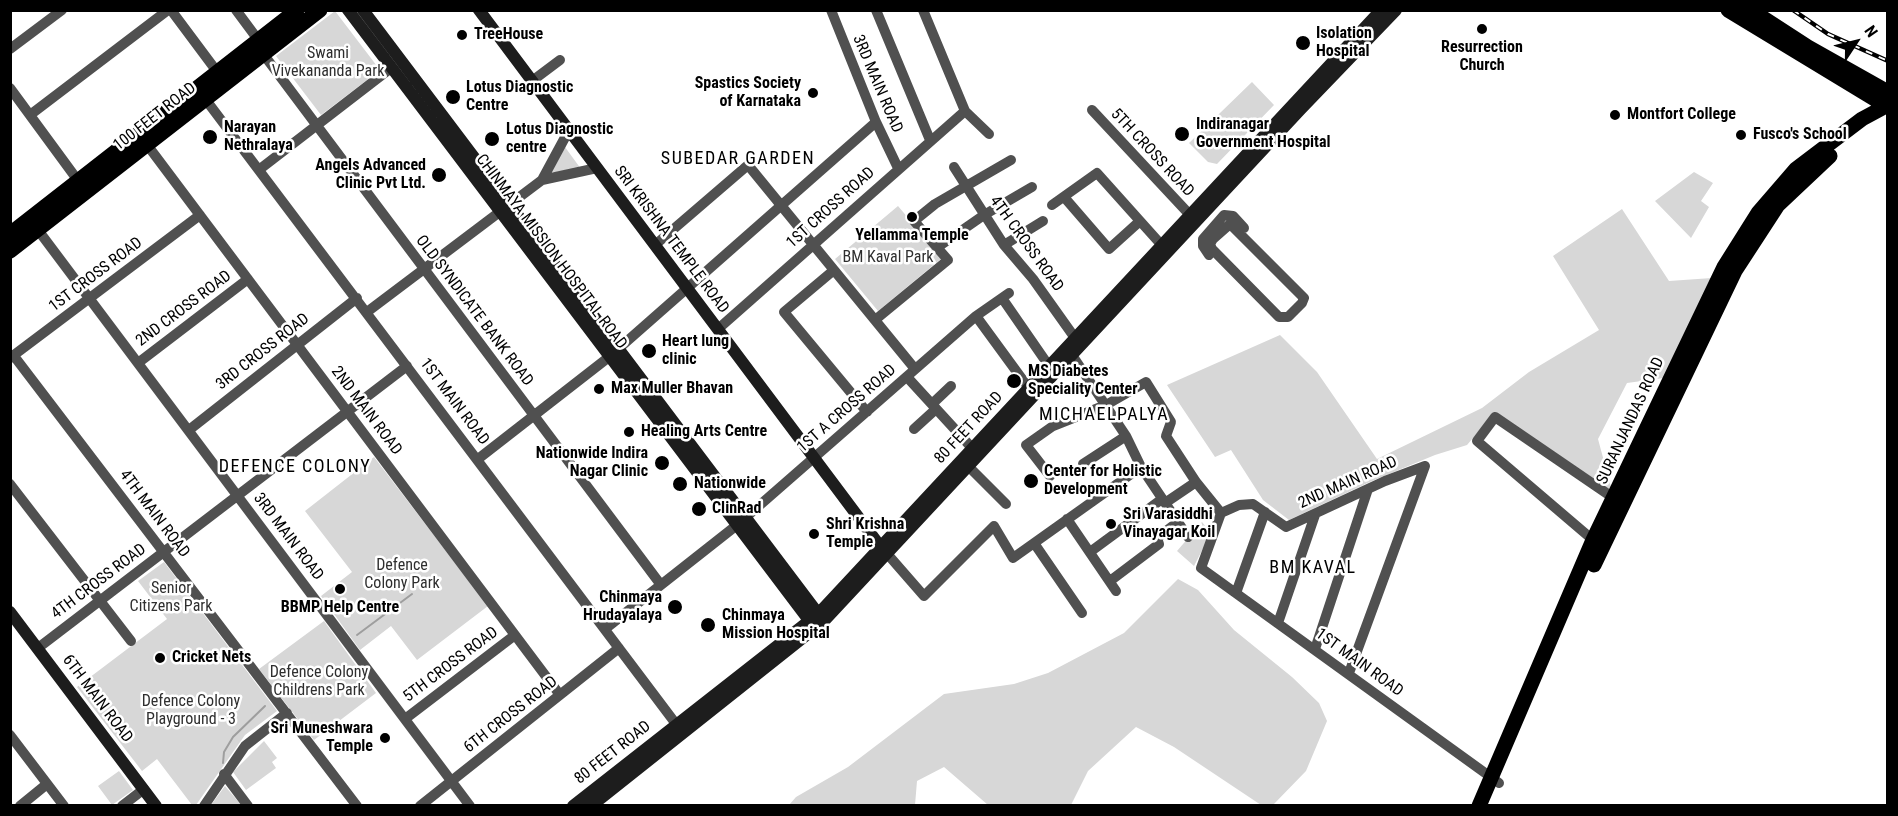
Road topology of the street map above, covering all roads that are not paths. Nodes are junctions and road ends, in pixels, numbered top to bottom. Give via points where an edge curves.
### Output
1 (62, 10) edge
2 (169, 10) edge
3 (236, 10) edge
4 (320, 10) edge
5 (348, 10) edge
6 (363, 10) edge
7 (479, 10) edge
8 (876, 10) edge
9 (923, 10) edge
10 (1382, 10) edge
11 (1396, 10) edge
12 (1728, 10) edge
13 (1752, 10) edge
14 (295, 11) edge
15 (835, 11) edge
16 (261, 48) junction
17 (10, 50) edge
18 (560, 60) dead end
19 (392, 68) junction
20 (218, 73) junction
21 (532, 81) junction
22 (10, 88) edge
23 (206, 99) junction
24 (15, 102) edge
25 (1887, 104) edge
26 (1092, 110) dead end
27 (965, 111) junction
28 (30, 115) junction
29 (876, 122) junction
30 (316, 125) junction
31 (568, 130) junction
32 (988, 134) dead end
33 (930, 140) junction
34 (148, 146) junction
35 (1011, 160) dead end
36 (954, 167) dead end
37 (597, 168) junction
38 (898, 168) junction
39 (260, 170) junction
40 (542, 180) junction
41 (78, 182) junction
42 (966, 184) junction
43 (1032, 187) dead end
44 (1064, 197) junction
45 (511, 204) junction
46 (782, 205) junction
47 (1052, 205) dead end
48 (501, 212) junction
49 (200, 215) junction
50 (984, 215) junction
51 (1197, 216) junction
52 (1043, 221) dead end
53 (1140, 221) junction
54 (1245, 229) dead end
55 (38, 230) junction
56 (1216, 230) junction
57 (10, 234) edge
58 (813, 244) junction
59 (655, 245) junction
60 (1004, 245) junction
61 (938, 247) junction
62 (1165, 249) junction
63 (10, 251) edge
64 (1211, 257) dead end
65 (424, 269) junction
66 (834, 270) junction
67 (248, 279) junction
68 (687, 288) junction
69 (90, 298) junction
70 (357, 298) junction
71 (367, 312) junction
72 (976, 316) junction
73 (875, 320) junction
74 (718, 329) junction
75 (1075, 338) junction
76 (297, 345) junction
77 (620, 348) junction
78 (1072, 355) junction
79 (12, 357) edge
80 (609, 357) junction
81 (138, 363) junction
82 (408, 366) junction
83 (1049, 366) junction
84 (911, 373) junction
85 (1024, 383) dead end
86 (951, 386) dead end
87 (1106, 405) junction
88 (934, 406) junction
89 (348, 412) junction
90 (867, 412) junction
91 (534, 416) junction
92 (914, 429) dead end
93 (189, 430) junction
94 (1126, 436) junction
95 (972, 448) junction
96 (814, 458) junction
97 (478, 459) junction
98 (1083, 464) dead end
99 (968, 466) junction
100 (1141, 467) junction
101 (1050, 476) dead end
102 (1196, 482) junction
103 (10, 484) edge
104 (1368, 489) junction
105 (238, 495) junction
106 (1615, 499) junction
107 (1163, 501) junction
108 (1006, 504) dead end
109 (1265, 512) junction
110 (1221, 513) junction
111 (1315, 515) junction
112 (1068, 519) junction
113 (741, 521) junction
114 (1178, 522) junction
115 (1188, 537) dead end
116 (1593, 540) junction
117 (1034, 543) junction
118 (884, 550) junction
119 (164, 552) junction
120 (1090, 552) junction
121 (661, 585) junction
122 (1236, 593) junction
123 (100, 600) junction
124 (10, 612) edge
125 (1082, 614) dead end
126 (817, 621) junction
127 (1278, 623) junction
128 (605, 629) junction
129 (515, 635) junction
130 (131, 641) dead end
131 (38, 648) junction
132 (620, 648) junction
133 (1315, 649) junction
134 (1349, 673) junction
135 (738, 683) junction
136 (560, 695) junction
137 (286, 713) junction
138 (405, 719) junction
139 (676, 724) junction
140 (10, 735) edge
141 (224, 774) junction
142 (452, 781) junction
143 (1495, 781) junction
144 (47, 783) junction
145 (144, 789) junction
146 (20, 806) edge
147 (64, 806) edge
148 (122, 806) edge
149 (156, 806) edge
150 (204, 806) edge
151 (248, 806) edge
152 (357, 806) edge
153 (420, 806) edge
154 (471, 806) edge
155 (573, 806) edge
156 (591, 806) edge
157 (1479, 806) edge
158 (1490, 806) edge

1 - 17 street
2 - 20 street
2 - 28 street
3 - 16 street, OLD SYNDICATE BANK ROAD
4 - 16 main road, 100 FEET ROAD
5 - 19 main road, CHINMAYA MISSION HOSPITAL ROAD
6 - 45 main road, CHINMAYA MISSION HOSPITAL ROAD
7 - 21 main road, SRI KRISHNA TEMPLE ROAD
8 - 33 street
9 - 27 street
10 - 51 main road, 80 FEET ROAD
11 - 51 main road, 80 FEET ROAD
12 - 25 main road
13 - 25 main road
14 - 16 main road, 100 FEET ROAD
15 - 29 street, 3RD MAIN ROAD
16 - 20 main road, 100 FEET ROAD
16 - 23 main road, 100 FEET ROAD
16 - 30 street, OLD SYNDICATE BANK ROAD
18 - 21 street
19 - 30 street
19 - 48 main road, CHINMAYA MISSION HOSPITAL ROAD
20 - 41 main road, 100 FEET ROAD
21 - 31 main road, SRI KRISHNA TEMPLE ROAD
22 - 24 street
23 - 34 main road, 100 FEET ROAD
23 - 39 street, 1ST MAIN ROAD
24 - 28 street
25 - 106 main road, SURANJANDAS ROAD via 1796,169 1758,213 1695,324
25 - 143 main road, SURANJANDAS ROAD via 1786,198 1735,271
26 - 51 street, 5TH CROSS ROAD
27 - 32 street
27 - 33 street, 1ST CROSS ROAD
28 - 41 street
29 - 38 street, 3RD MAIN ROAD
29 - 46 street
30 - 39 street
30 - 65 street, OLD SYNDICATE BANK ROAD
31 - 37 main road, SRI KRISHNA TEMPLE ROAD
31 - 40 street
33 - 38 street, 1ST CROSS ROAD
34 - 49 street, 2ND MAIN ROAD
34 - 55 main road, 100 FEET ROAD
35 - 42 street
36 - 42 street, 4TH CROSS ROAD
37 - 40 street
37 - 59 main road, SRI KRISHNA TEMPLE ROAD
38 - 58 street, 1ST CROSS ROAD
39 - 70 street, 1ST MAIN ROAD
40 - 45 street
41 - 57 main road, 100 FEET ROAD
42 - 50 street, 4TH CROSS ROAD
42 - 61 street via 914,221
43 - 50 street
44 - 47 street
44 - 53 street via 1097,173
44 - 53 street via 1109,249
45 - 48 street
45 - 77 main road, CHINMAYA MISSION HOSPITAL ROAD
46 - 58 street
46 - 59 street via 748,165
46 - 68 street
48 - 65 street
48 - 80 main road, CHINMAYA MISSION HOSPITAL ROAD
49 - 67 street, 2ND MAIN ROAD
49 - 69 street, 1ST CROSS ROAD
50 - 60 street, 4TH CROSS ROAD
50 - 61 street
51 - 56 street, 5TH CROSS ROAD
51 - 62 main road, 80 FEET ROAD
52 - 60 street
53 - 62 street
54 - 56 street via 1230,215 1224,215
55 - 63 main road, 100 FEET ROAD
55 - 69 street, 3RD MAIN ROAD
56 - 56 street via 1212,249 1279,316 1288,317 1302,303 1300,292 1234,226
56 - 64 street via 1202,244
58 - 66 street
58 - 74 street, 1ST CROSS ROAD
59 - 68 main road, SRI KRISHNA TEMPLE ROAD
60 - 75 street, 4TH CROSS ROAD
61 - 73 street via 948,260
62 - 75 main road, 80 FEET ROAD
62 - 78 main road, 80 FEET ROAD
65 - 71 street
65 - 91 street, OLD SYNDICATE BANK ROAD
66 - 73 street
66 - 90 street via 784,312
67 - 76 street, 2ND MAIN ROAD
67 - 81 street, 2ND CROSS ROAD
68 - 74 main road, SRI KRISHNA TEMPLE ROAD
68 - 77 street
69 - 79 street, 1ST CROSS ROAD
69 - 81 street, 3RD MAIN ROAD
70 - 71 street, 1ST MAIN ROAD
70 - 76 street, 3RD CROSS ROAD
71 - 82 street, 1ST MAIN ROAD
72 - 83 street, 1ST A CROSS ROAD via 1006,296
72 - 84 street, 1ST A CROSS ROAD
72 - 85 street
73 - 84 street
74 - 96 main road, SRI KRISHNA TEMPLE ROAD
75 - 83 main road, 80 FEET ROAD
76 - 89 street, 2ND MAIN ROAD
76 - 93 street, 3RD CROSS ROAD
77 - 80 street
77 - 113 main road, CHINMAYA MISSION HOSPITAL ROAD
78 - 87 street
78 - 99 main road, 80 FEET ROAD
79 - 119 street, 4TH MAIN ROAD
80 - 91 street
80 - 113 main road, CHINMAYA MISSION HOSPITAL ROAD
81 - 93 street, 3RD MAIN ROAD
82 - 89 street, 4TH CROSS ROAD
82 - 97 street, 1ST MAIN ROAD
83 - 95 main road, 80 FEET ROAD
84 - 88 street
84 - 90 street, 1ST A CROSS ROAD
86 - 88 street
87 - 94 street
87 - 101 street via 1053,426 1026,445
87 - 102 street via 1146,382 1171,422 1166,436
88 - 92 street
88 - 95 street
89 - 105 street, 4TH CROSS ROAD
89 - 129 street, 2ND MAIN ROAD
90 - 96 street, 1ST A CROSS ROAD
91 - 97 street
91 - 121 street, OLD SYNDICATE BANK ROAD
93 - 105 street, 3RD MAIN ROAD
94 - 98 street
94 - 100 street
95 - 118 main road, 80 FEET ROAD
96 - 113 street, 1ST A CROSS ROAD
96 - 118 main road, SRI KRISHNA TEMPLE ROAD
97 - 128 street, 1ST MAIN ROAD
99 - 108 street
99 - 118 main road, 80 FEET ROAD
100 - 107 street
100 - 112 street
102 - 107 street
102 - 110 street
103 - 123 street
104 - 111 street, 2ND MAIN ROAD
104 - 133 street
104 - 134 street, 2ND MAIN ROAD via 1425,466
105 - 119 street, 4TH CROSS ROAD
105 - 138 street, 3RD MAIN ROAD
106 - 116 main road, SURANJANDAS ROAD
106 - 116 street via 1495,417 1477,441
107 - 114 street
107 - 120 street
109 - 110 street, 2ND MAIN ROAD via 1250,504
109 - 111 street, 2ND MAIN ROAD via 1286,527
109 - 122 street
110 - 122 street, 1ST MAIN ROAD via 1200,568
111 - 127 street
112 - 117 street
112 - 120 street
113 - 121 street
113 - 126 main road, CHINMAYA MISSION HOSPITAL ROAD
114 - 115 street
114 - 120 street via 1156,538 1158,544 1113,586
116 - 143 main road, SURANJANDAS ROAD
117 - 118 street via 1013,558 994,526 924,596
117 - 125 street
118 - 126 main road, 80 FEET ROAD
119 - 123 street, 4TH CROSS ROAD
119 - 137 street, 4TH MAIN ROAD
121 - 128 street
122 - 127 street, 1ST MAIN ROAD
123 - 130 street
123 - 131 street, 4TH CROSS ROAD
124 - 131 main road, 6TH MAIN ROAD
126 - 135 main road, 80 FEET ROAD
127 - 133 street, 1ST MAIN ROAD
128 - 132 street, 1ST MAIN ROAD
129 - 136 street, 2ND MAIN ROAD
129 - 138 street, 5TH CROSS ROAD
131 - 145 main road, 6TH MAIN ROAD
132 - 136 street, 6TH CROSS ROAD
132 - 139 street, 1ST MAIN ROAD
133 - 134 street, 1ST MAIN ROAD
134 - 143 street, 1ST MAIN ROAD
135 - 139 main road, 80 FEET ROAD
135 - 156 main road, 80 FEET ROAD
136 - 142 street, 6TH CROSS ROAD
137 - 141 street via 246,746
137 - 152 street, 4TH MAIN ROAD
138 - 142 street, 3RD MAIN ROAD
139 - 155 main road, 80 FEET ROAD
140 - 144 street
141 - 150 street
141 - 151 street
142 - 153 street, 6TH CROSS ROAD
142 - 154 street, 3RD MAIN ROAD
143 - 157 main road, SURANJANDAS ROAD
143 - 158 main road, SURANJANDAS ROAD
144 - 146 street
144 - 147 street
145 - 148 street
145 - 149 main road, 6TH MAIN ROAD

